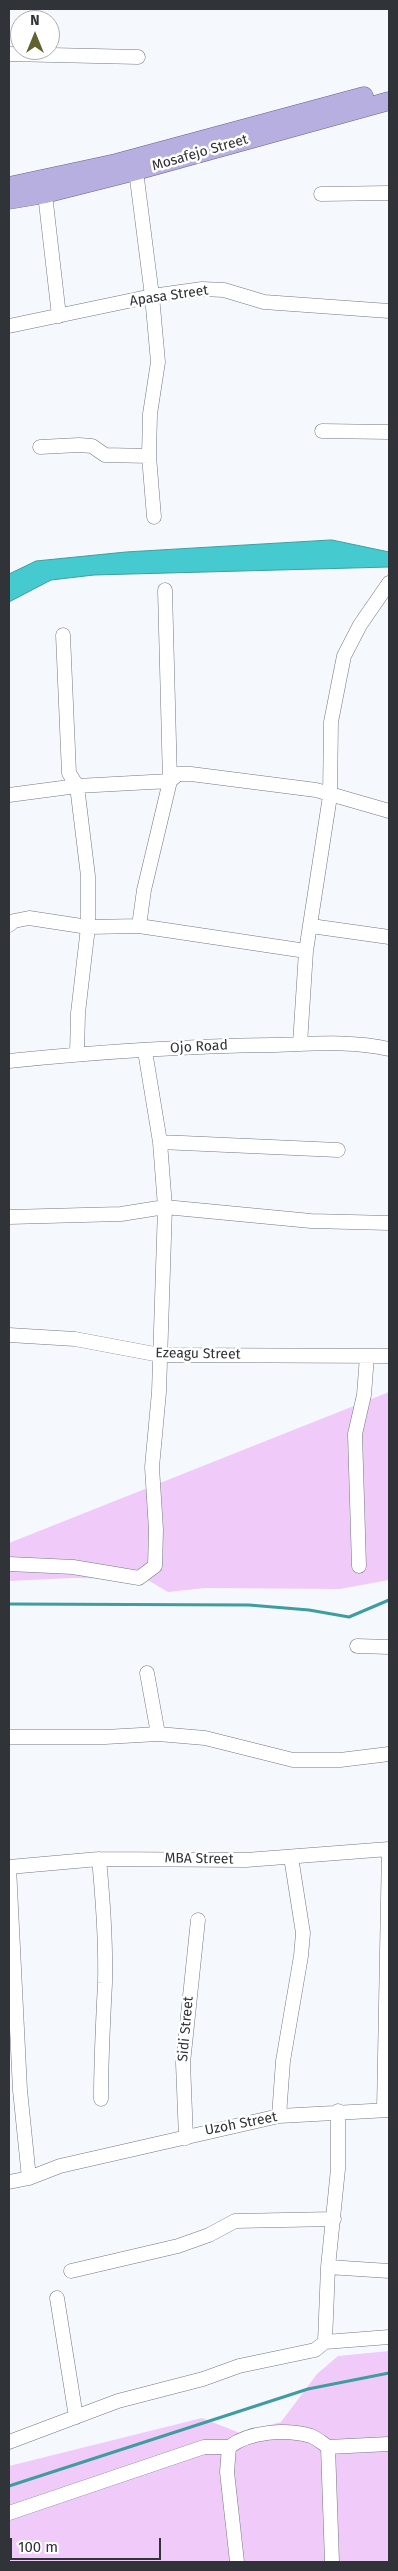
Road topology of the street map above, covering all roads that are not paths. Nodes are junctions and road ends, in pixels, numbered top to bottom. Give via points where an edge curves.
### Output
1 (9, 54) edge
2 (138, 57) dead end
3 (389, 90) edge
4 (389, 101) edge
5 (136, 171) junction
6 (9, 186) edge
7 (389, 193) edge
8 (45, 194) junction
9 (321, 194) dead end
10 (9, 200) edge
11 (152, 296) junction
12 (389, 311) edge
13 (59, 316) junction
14 (9, 326) edge
15 (322, 431) dead end
16 (389, 432) edge
17 (40, 447) dead end
18 (149, 456) junction
19 (154, 517) dead end
20 (389, 583) edge
21 (164, 590) dead end
22 (63, 635) dead end
23 (170, 781) junction
24 (77, 786) junction
25 (9, 794) edge
26 (330, 796) junction
27 (389, 811) edge
28 (9, 925) edge
29 (139, 926) junction
30 (311, 926) junction
31 (88, 927) junction
32 (389, 937) edge
33 (306, 951) junction
34 (300, 1044) junction
35 (389, 1049) edge
36 (145, 1050) junction
37 (76, 1054) junction
38 (9, 1061) edge
39 (160, 1142) junction
40 (338, 1150) dead end
41 (165, 1207) junction
42 (9, 1217) edge
43 (389, 1223) edge
44 (9, 1335) edge
45 (160, 1355) junction
46 (367, 1356) junction
47 (389, 1356) edge
48 (9, 1564) edge
49 (359, 1566) dead end
50 (357, 1646) dead end
51 (389, 1647) edge
52 (147, 1673) dead end
53 (158, 1734) junction
54 (9, 1737) edge
55 (389, 1754) edge
56 (389, 1849) edge
57 (291, 1857) junction
58 (99, 1859) junction
59 (9, 1867) edge
60 (198, 1920) dead end
61 (13, 2000) edge
62 (101, 2099) dead end
63 (387, 2110) edge
64 (338, 2112) junction
65 (279, 2116) junction
66 (186, 2138) junction
67 (29, 2178) junction
68 (9, 2182) edge
69 (334, 2219) junction
70 (328, 2267) junction
71 (70, 2271) dead end
72 (389, 2271) edge
73 (58, 2298) dead end
74 (389, 2337) edge
75 (325, 2342) junction
76 (76, 2417) junction
77 (9, 2442) edge
78 (389, 2444) edge
79 (229, 2447) junction
80 (328, 2447) junction
81 (9, 2513) edge
82 (237, 2562) edge
83 (332, 2562) edge

1 - 2 street
3 - 6 main road, Mosafejo Street via 116,163
4 - 5 main road, Mosafejo Street
5 - 8 main road, Mosafejo Street
5 - 11 street
7 - 9 street
8 - 10 main road, Mosafejo Street
8 - 13 street
11 - 12 street, Apasa Street via 202,289 224,290 264,302
11 - 13 street, Apasa Street
11 - 18 street via 158,362 150,414
13 - 14 street, Apasa Street
15 - 16 street
17 - 18 street via 92,446 105,455
18 - 19 street
20 - 26 street via 360,625 344,656 331,722
21 - 23 street
22 - 24 street via 69,773
23 - 24 street
23 - 26 street via 178,774 191,774 310,789
23 - 29 street via 144,890
24 - 25 street
24 - 31 street via 88,876
26 - 27 street
26 - 30 street
28 - 31 street via 29,918
29 - 31 street
29 - 33 street
30 - 32 street
30 - 33 street
31 - 37 street
33 - 34 street
34 - 35 street, Ojo Road via 346,1042
34 - 36 street, Ojo Road
36 - 37 street, Ojo Road
36 - 39 street
37 - 38 street, Ojo Road
39 - 40 street
39 - 41 street
41 - 42 street via 121,1214
41 - 43 street via 311,1221
41 - 45 street
44 - 45 street, Ezeagu Street via 75,1339
45 - 46 street, Ezeagu Street
45 - 48 street via 152,1466 155,1566 139,1578 73,1567
46 - 47 street, Ezeagu Street
46 - 49 street via 364,1395 355,1434
50 - 51 street
52 - 53 street
53 - 54 street via 105,1738
53 - 55 street via 205,1738 293,1760 340,1760
56 - 57 street, MBA Street
56 - 63 street
57 - 58 street, MBA Street via 246,1860
57 - 65 street via 303,1934 302,1956 283,2061
58 - 59 street, MBA Street
58 - 62 street via 105,1982
59 - 61 street
60 - 66 street, Sidi Street via 183,2063
61 - 67 street
63 - 64 street, Uzoh Street
64 - 65 street, Uzoh Street
64 - 69 street
65 - 66 street, Uzoh Street via 196,2133
66 - 67 street, Uzoh Street via 60,2166
67 - 68 street, Uzoh Street
69 - 70 street
69 - 71 street via 235,2221 178,2246
70 - 72 street
70 - 75 street
73 - 76 street
74 - 75 street
75 - 76 street via 315,2350 239,2366 204,2379 118,2401
76 - 77 street
78 - 80 street
79 - 80 street via 238,2440 270,2433 312,2436
79 - 81 street via 204,2447
79 - 82 street via 227,2472
80 - 83 street

